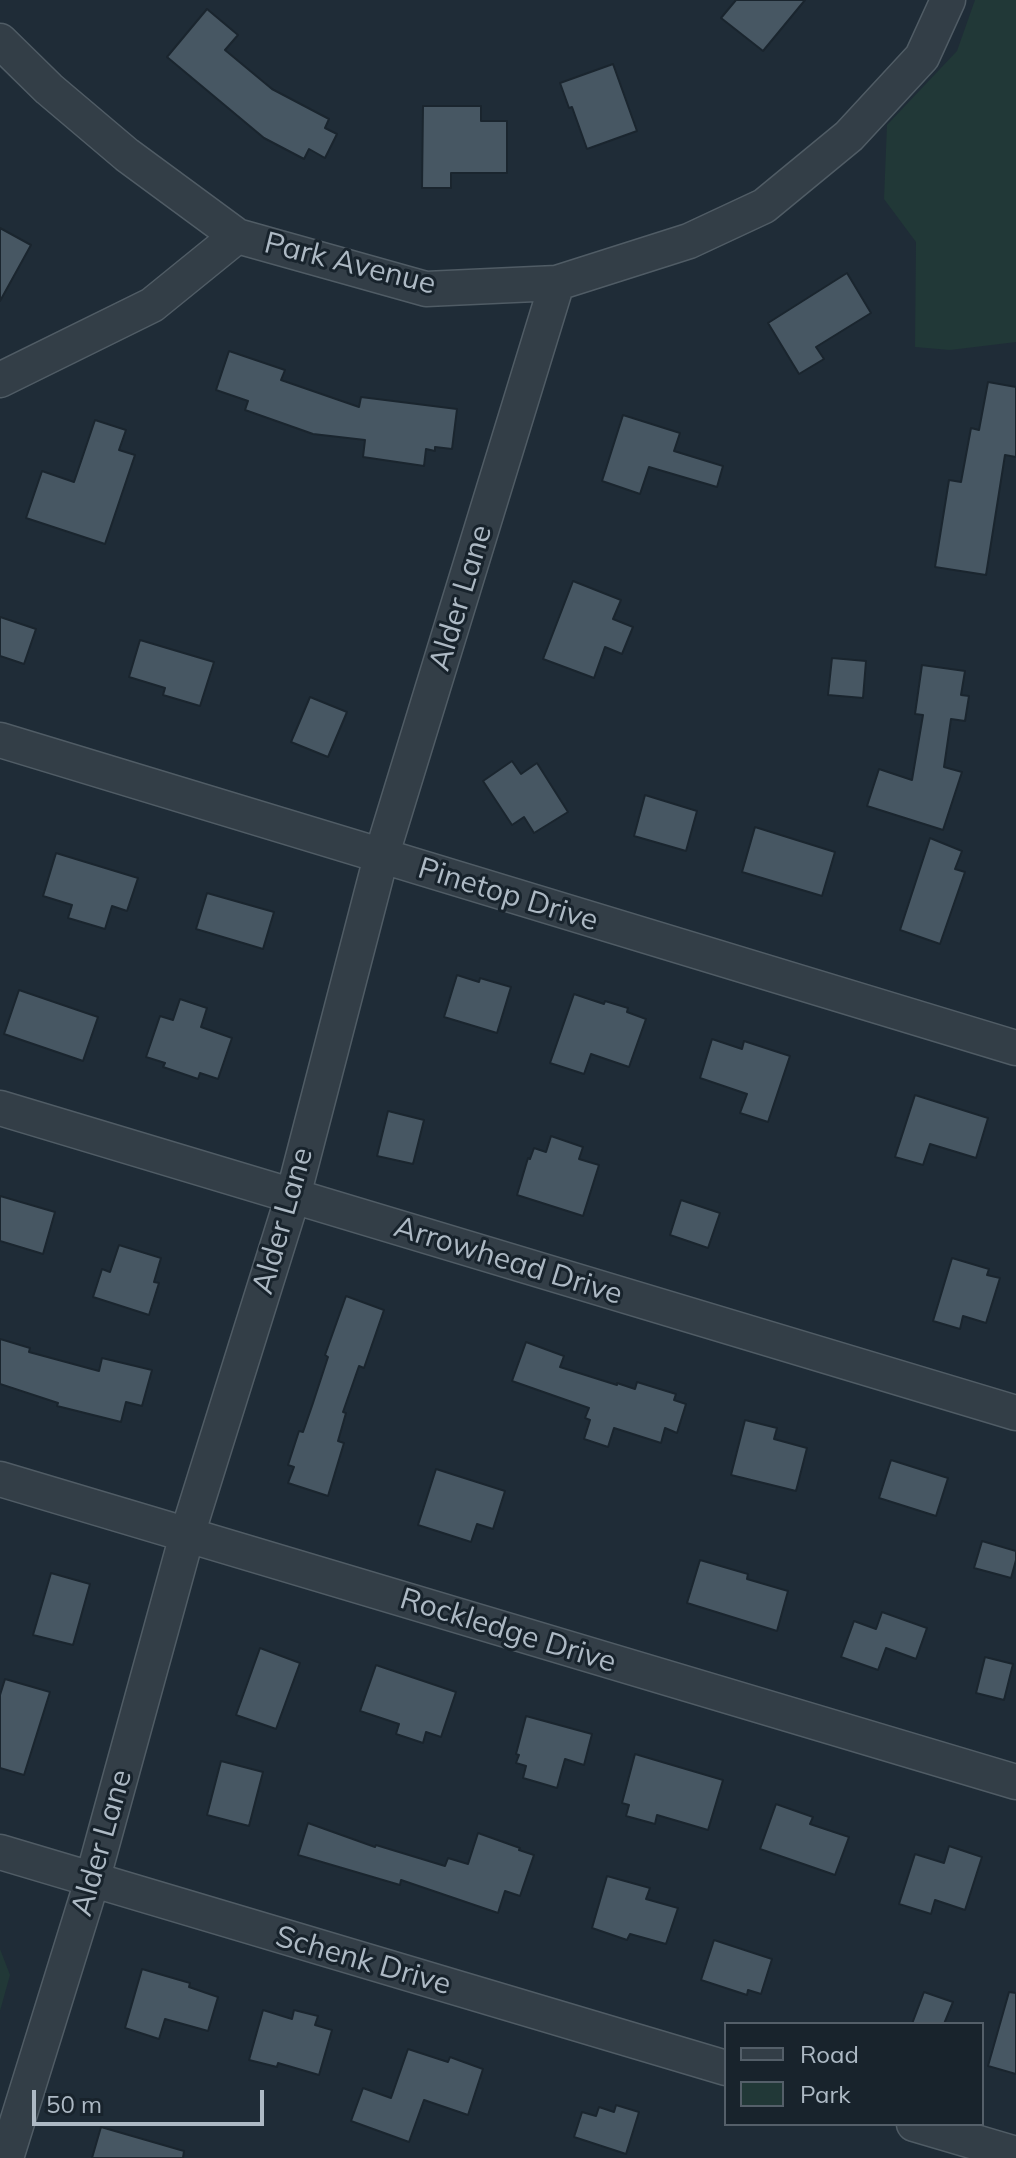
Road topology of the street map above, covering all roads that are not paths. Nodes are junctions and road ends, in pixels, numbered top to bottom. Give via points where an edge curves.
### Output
1 (948, 0) edge
2 (0, 41) edge
3 (237, 236) junction
4 (557, 283) junction
5 (0, 380) edge
6 (0, 740) edge
7 (381, 857) junction
8 (1016, 1048) edge
9 (0, 1108) edge
10 (293, 1196) junction
11 (1016, 1413) edge
12 (0, 1479) edge
13 (187, 1535) junction
14 (1016, 1782) edge
15 (0, 1852) edge
16 (92, 1881) junction
17 (724, 2067) edge
18 (921, 2126) edge
19 (1016, 2154) edge
20 (6, 2158) edge

1 - 4 street, Park Avenue via 922,57 849,136 764,206 689,241
2 - 3 street, Park Avenue via 127,155
3 - 4 street, Park Avenue via 426,289
3 - 5 street via 152,305
4 - 7 street, Alder Lane
6 - 7 street, Pinetop Drive
7 - 8 street, Pinetop Drive
7 - 10 street, Alder Lane
9 - 10 street, Arrowhead Drive
10 - 11 street, Arrowhead Drive
10 - 13 street, Alder Lane
12 - 13 street, Rockledge Drive
13 - 14 street, Rockledge Drive
13 - 16 street, Alder Lane
15 - 16 street, Schenk Drive
16 - 17 street, Schenk Drive
16 - 20 street, Alder Lane
18 - 19 street

